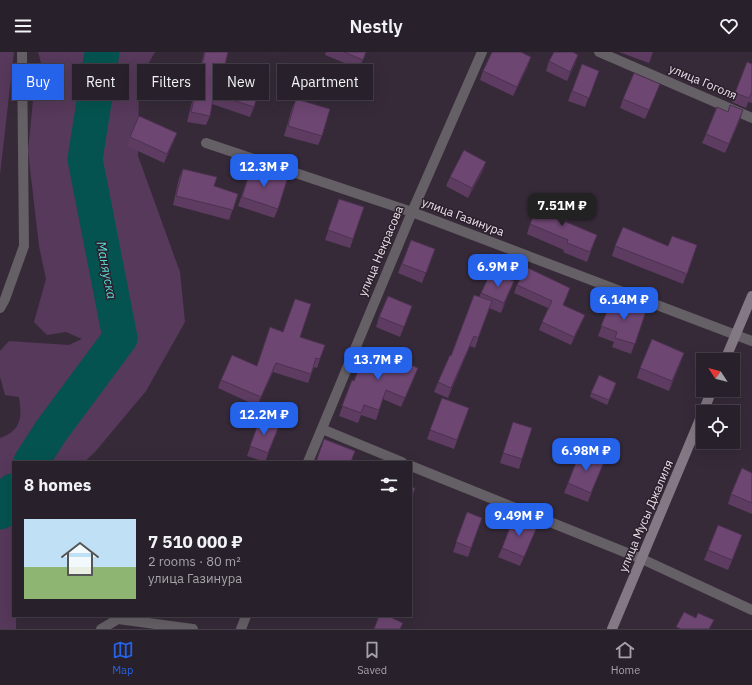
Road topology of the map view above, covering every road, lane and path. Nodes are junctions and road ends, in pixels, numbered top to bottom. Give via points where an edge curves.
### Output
1 (22, 52) edge
2 (482, 52) edge
3 (599, 52) edge
4 (752, 118) edge
5 (206, 143) dead end
6 (412, 212) junction
7 (752, 296) edge
8 (0, 308) edge
9 (736, 334) junction
10 (752, 341) edge
11 (728, 353) edge
12 (322, 429) junction
13 (696, 429) edge
14 (308, 461) edge
15 (400, 461) edge
16 (412, 466) edge
17 (642, 559) junction
18 (752, 610) edge
19 (246, 617) edge
20 (102, 629) edge
21 (193, 629) edge
22 (241, 629) edge
23 (612, 629) edge

1 - 8 street via 24,246
2 - 6 street, улица Некрасова
3 - 4 street, улица Гоголя
5 - 6 street, улица Газинура
6 - 9 street, улица Газинура
6 - 12 street, улица Некрасова
7 - 9 main road
9 - 10 street, улица Газинура
9 - 11 main road
12 - 14 street, улица Некрасова
12 - 15 street
13 - 17 main road, улица Мусы Джалиля
16 - 17 street
17 - 18 street
17 - 23 main road, улица Мусы Джалиля
19 - 22 street
20 - 21 street via 118,619

